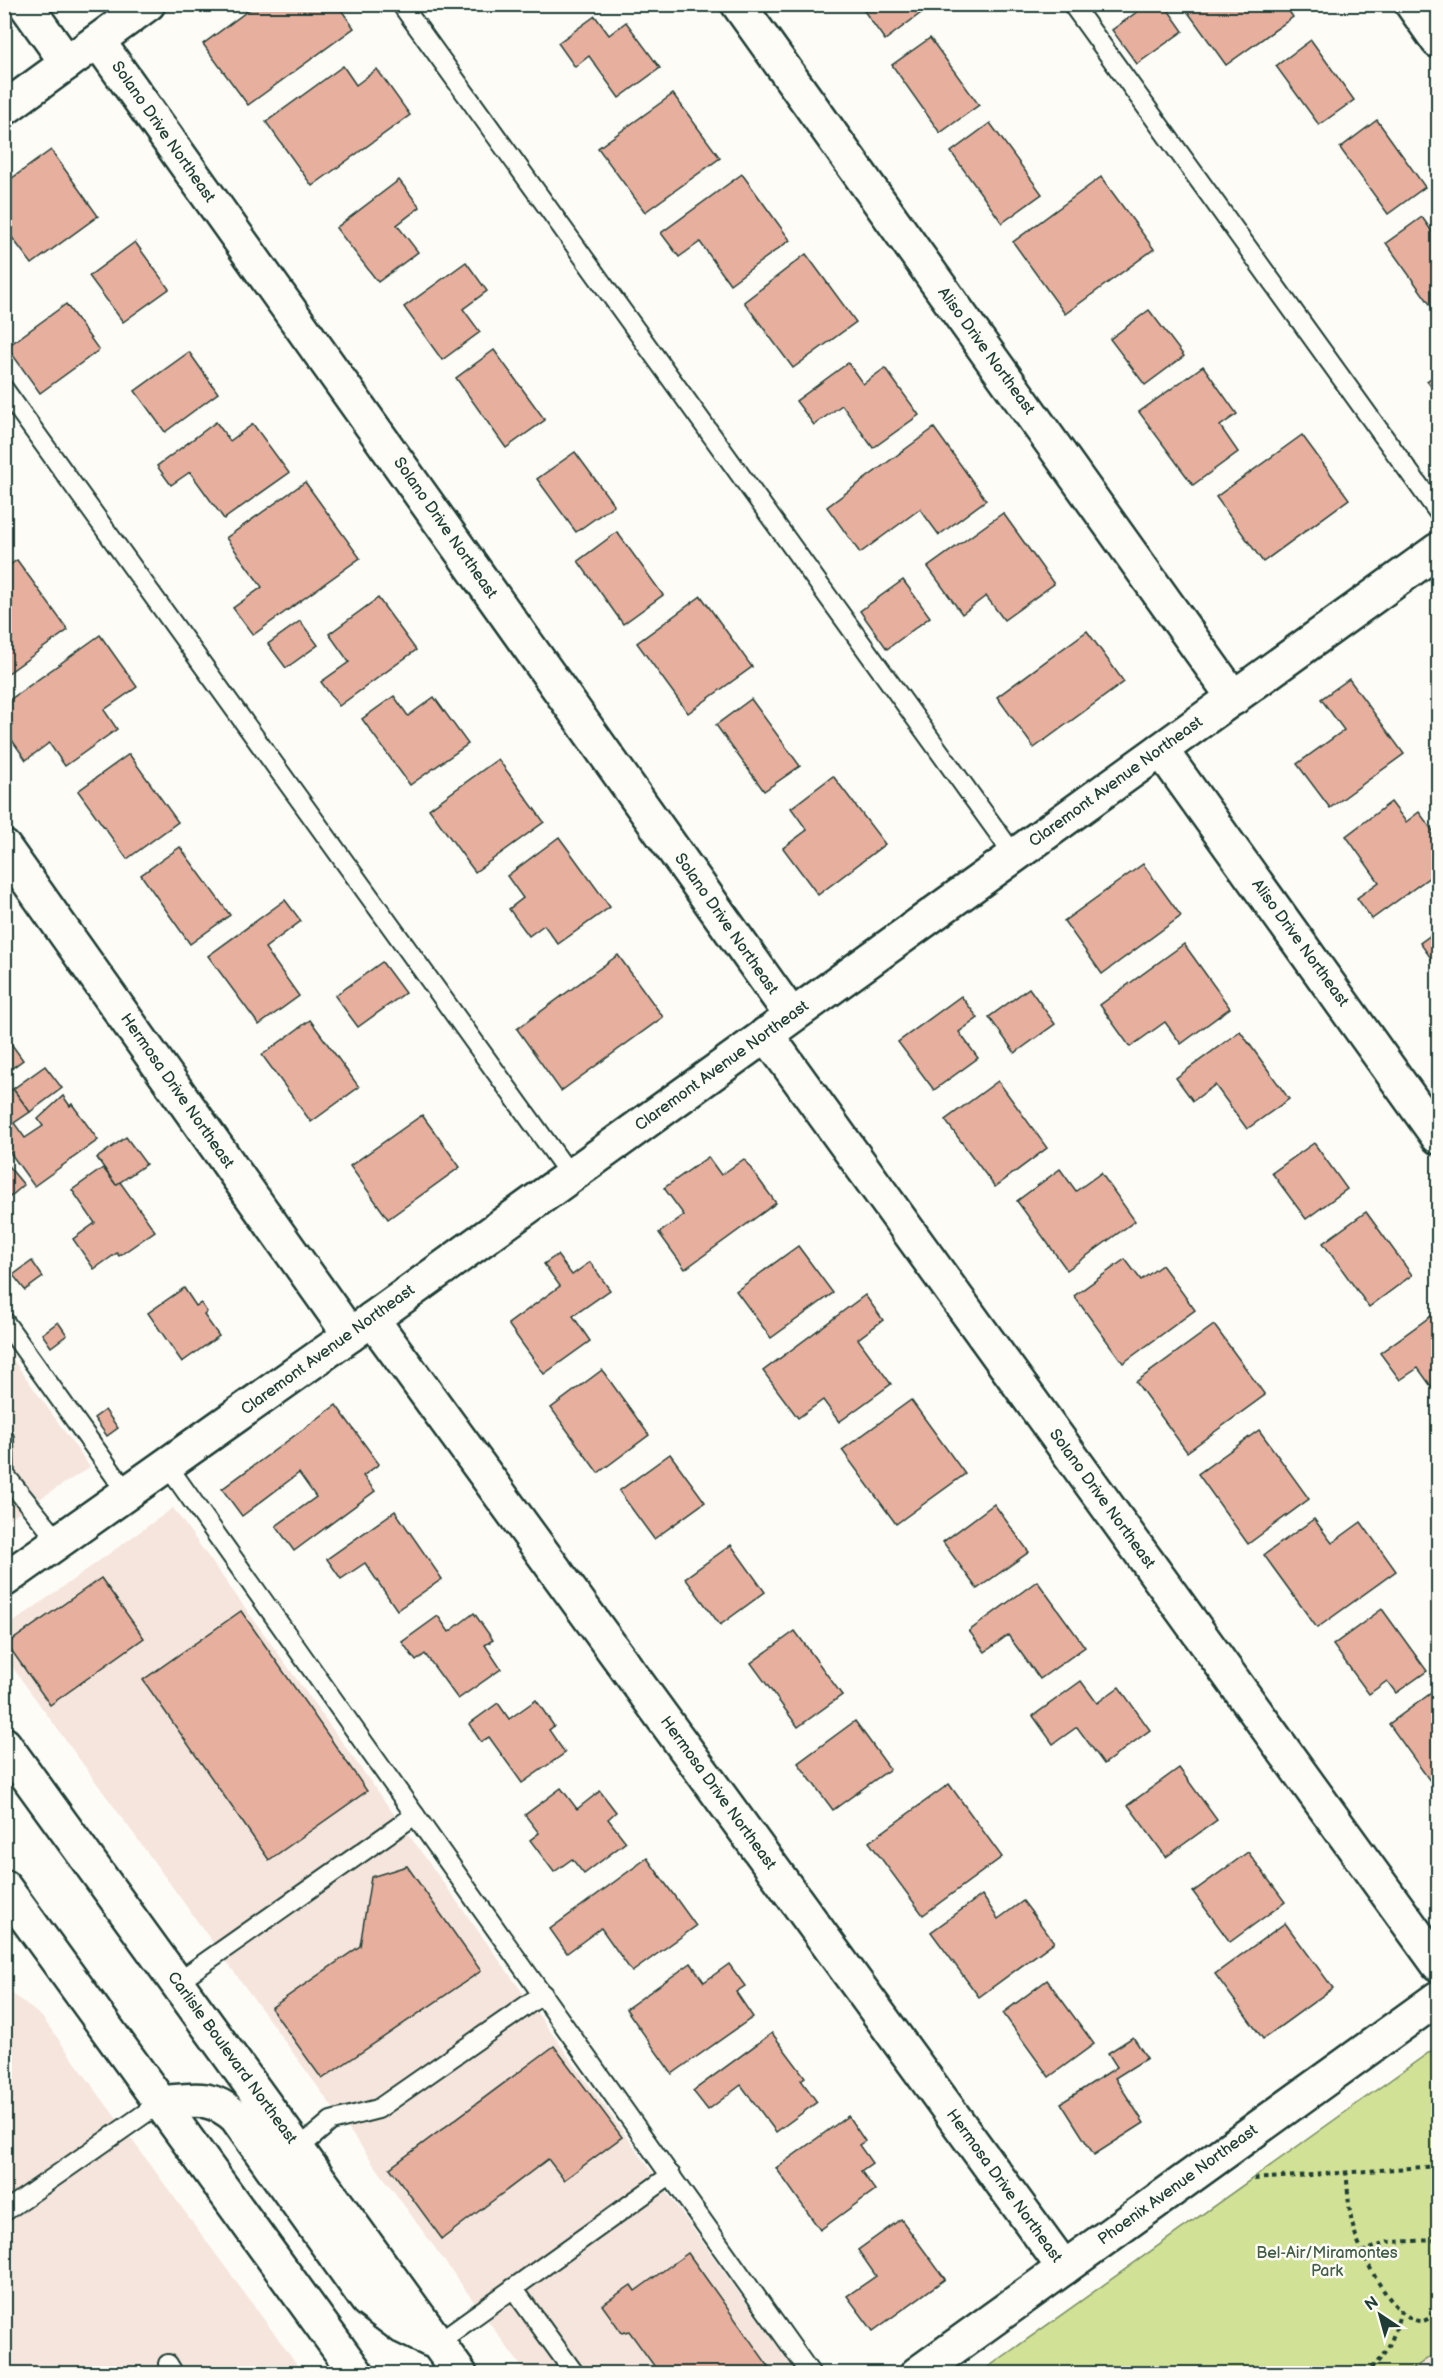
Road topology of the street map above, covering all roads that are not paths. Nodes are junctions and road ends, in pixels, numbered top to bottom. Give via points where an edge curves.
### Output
1 (25, 4) edge
2 (148, 4) edge
3 (401, 4) edge
4 (738, 4) edge
5 (1072, 4) edge
6 (1412, 4) edge
7 (98, 41) junction
8 (1438, 41) edge
9 (67, 63) junction
10 (4, 109) edge
11 (4, 390) edge
12 (1438, 512) edge
13 (1438, 550) edge
14 (1234, 698) junction
15 (1161, 750) junction
16 (4, 847) edge
17 (1014, 855) junction
18 (778, 1025) junction
19 (1438, 1137) edge
20 (570, 1175) junction
21 (4, 1321) edge
22 (361, 1327) junction
23 (4, 1438) edge
24 (167, 1465) junction
25 (5, 1476) edge
26 (127, 1493) junction
27 (59, 1542) junction
28 (4, 1580) edge
29 (4, 1744) edge
30 (415, 1815) junction
31 (4, 1887) edge
32 (1438, 1964) edge
33 (177, 1982) junction
34 (543, 1994) junction
35 (1438, 1998) edge
36 (160, 2103) junction
37 (298, 2149) junction
38 (671, 2175) junction
39 (4, 2212) edge
40 (1064, 2268) junction
41 (513, 2289) junction
42 (438, 2343) junction
43 (357, 2373) edge
44 (460, 2373) edge
45 (575, 2373) edge
46 (812, 2373) edge
47 (917, 2373) edge

1 - 9 street
2 - 7 street
3 - 17 lane
4 - 14 street, Aliso Drive Northeast
5 - 12 lane
6 - 8 street
7 - 9 street
7 - 18 street, Solano Drive Northeast
9 - 10 street
11 - 20 lane
13 - 14 street, Claremont Avenue Northeast
14 - 15 street, Claremont Avenue Northeast
15 - 17 street, Claremont Avenue Northeast
15 - 19 street, Aliso Drive Northeast
16 - 22 street, Hermosa Drive Northeast
17 - 18 street, Claremont Avenue Northeast
18 - 20 street, Claremont Avenue Northeast
18 - 32 street, Solano Drive Northeast
20 - 22 street, Claremont Avenue Northeast
21 - 26 lane
22 - 24 street, Claremont Avenue Northeast
22 - 40 street, Hermosa Drive Northeast
23 - 25 lane
24 - 26 street, Claremont Avenue Northeast
24 - 30 lane
25 - 27 lane
26 - 27 street, Claremont Avenue Northeast
27 - 28 street, Claremont Avenue Northeast
29 - 33 street, Carlisle Boulevard Northeast
30 - 33 lane
30 - 34 lane
31 - 36 street
33 - 37 street, Carlisle Boulevard Northeast
34 - 37 lane via 378,2109 331,2121
34 - 38 lane
35 - 40 street, Phoenix Avenue Northeast
36 - 39 lane
36 - 42 street via 211,2100 236,2117 367,2300 403,2327
36 - 43 street
37 - 42 street, Carlisle Boulevard Northeast
38 - 41 lane
38 - 46 lane
40 - 47 street, Phoenix Avenue Northeast
41 - 42 lane
41 - 45 lane
42 - 44 street, Carlisle Boulevard Northeast

